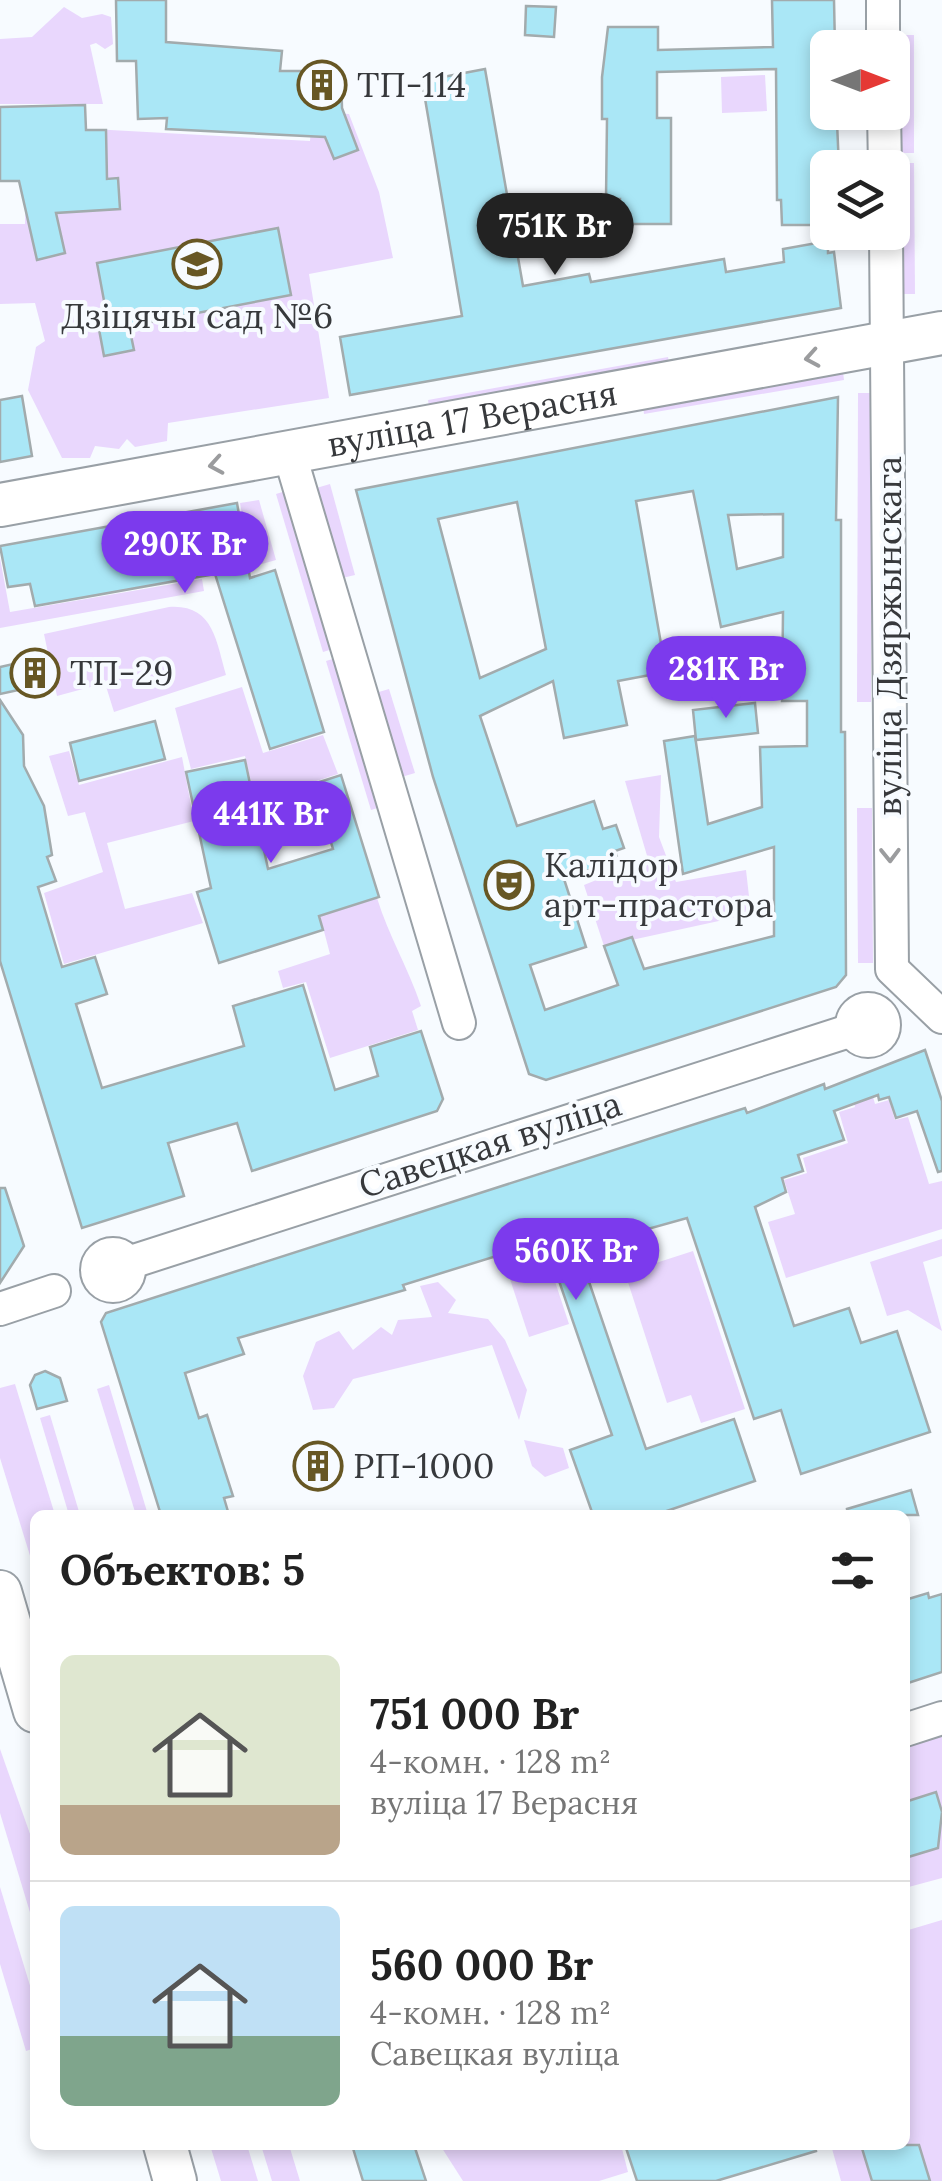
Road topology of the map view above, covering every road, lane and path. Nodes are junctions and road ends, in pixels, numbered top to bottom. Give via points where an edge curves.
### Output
1 (882, 0) edge
2 (883, 30) edge
3 (886, 250) edge
4 (942, 333) edge
5 (888, 342) junction
6 (288, 452) junction
7 (0, 505) edge
8 (935, 999) edge
9 (460, 1024) dead end
10 (0, 1309) edge
11 (0, 1592) edge
12 (30, 1694) edge
13 (942, 1718) edge
14 (910, 1728) edge
15 (166, 2150) edge
16 (175, 2181) edge

1 - 2 street
3 - 5 street, вуліца Дзяржынскага
4 - 5 main road, вуліца 17 Верасня
5 -> 6 main road, вуліца 17 Верасня
5 -> 8 street, вуліца Дзяржынскага via 892,969
6 -> 7 main road, вуліца 17 Верасня
6 - 9 street
8 - 10 street, Савецкая вуліца
11 - 12 main road
13 - 14 street
15 - 16 main road

